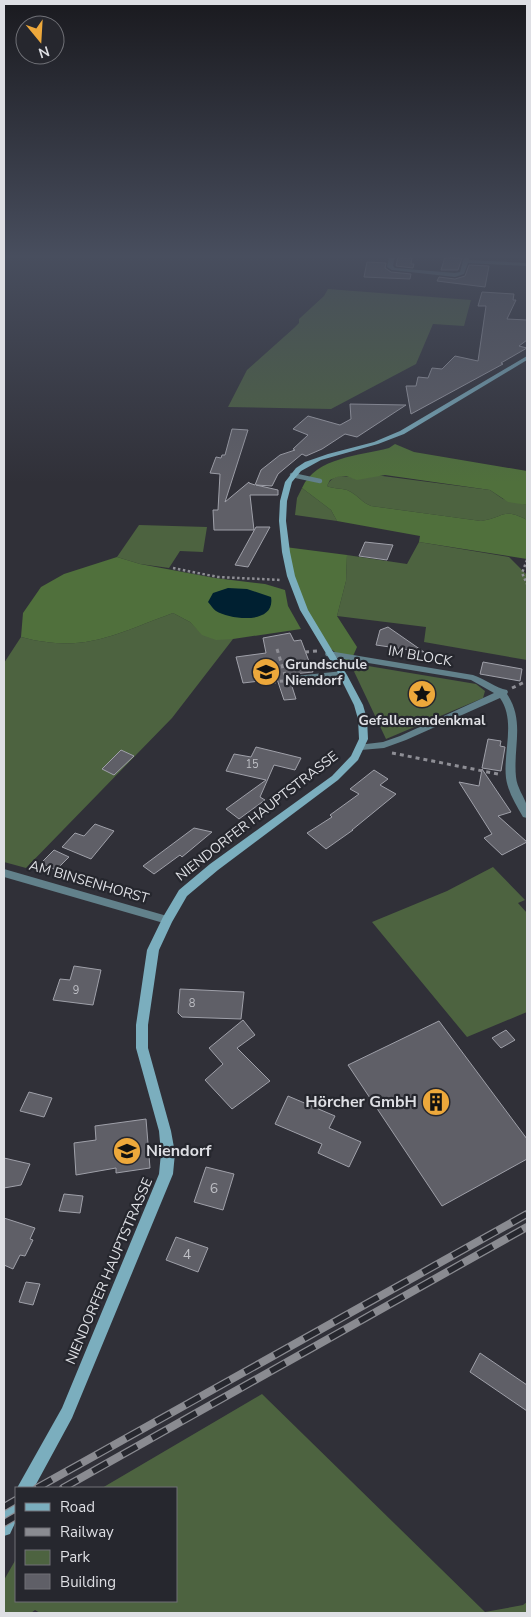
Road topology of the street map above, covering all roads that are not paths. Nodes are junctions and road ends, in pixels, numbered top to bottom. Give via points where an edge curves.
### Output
1 (527, 358) edge
2 (292, 475) junction
3 (320, 481) dead end
4 (329, 654) junction
5 (341, 674) junction
6 (294, 680) dead end
7 (504, 692) junction
8 (361, 747) junction
9 (527, 814) edge
10 (4, 873) edge
11 (167, 920) junction
12 (27, 1487) edge
13 (15, 1507) edge
14 (4, 1528) edge

1 - 2 main road via 398,435 310,463
2 - 3 lane
2 - 4 main road, NIENDORFER HAUPTSTRASSE via 282,507 283,536 292,580 310,622
4 - 5 main road, NIENDORFER HAUPTSTRASSE
4 - 7 street, IM BLOCK via 473,678
5 - 6 lane
5 - 8 main road, NIENDORFER HAUPTSTRASSE via 363,716
7 - 8 street via 404,738 384,745
7 - 9 street via 511,700 516,718 511,777
8 - 11 main road, NIENDORFER HAUPTSTRASSE via 351,764 335,778 182,894
10 - 11 street, AM BINSENHORST
11 - 12 main road, NIENDORFER HAUPTSTRASSE via 153,950 142,1025 142,1048 165,1131 166,1174 66,1413
13 - 14 main road

